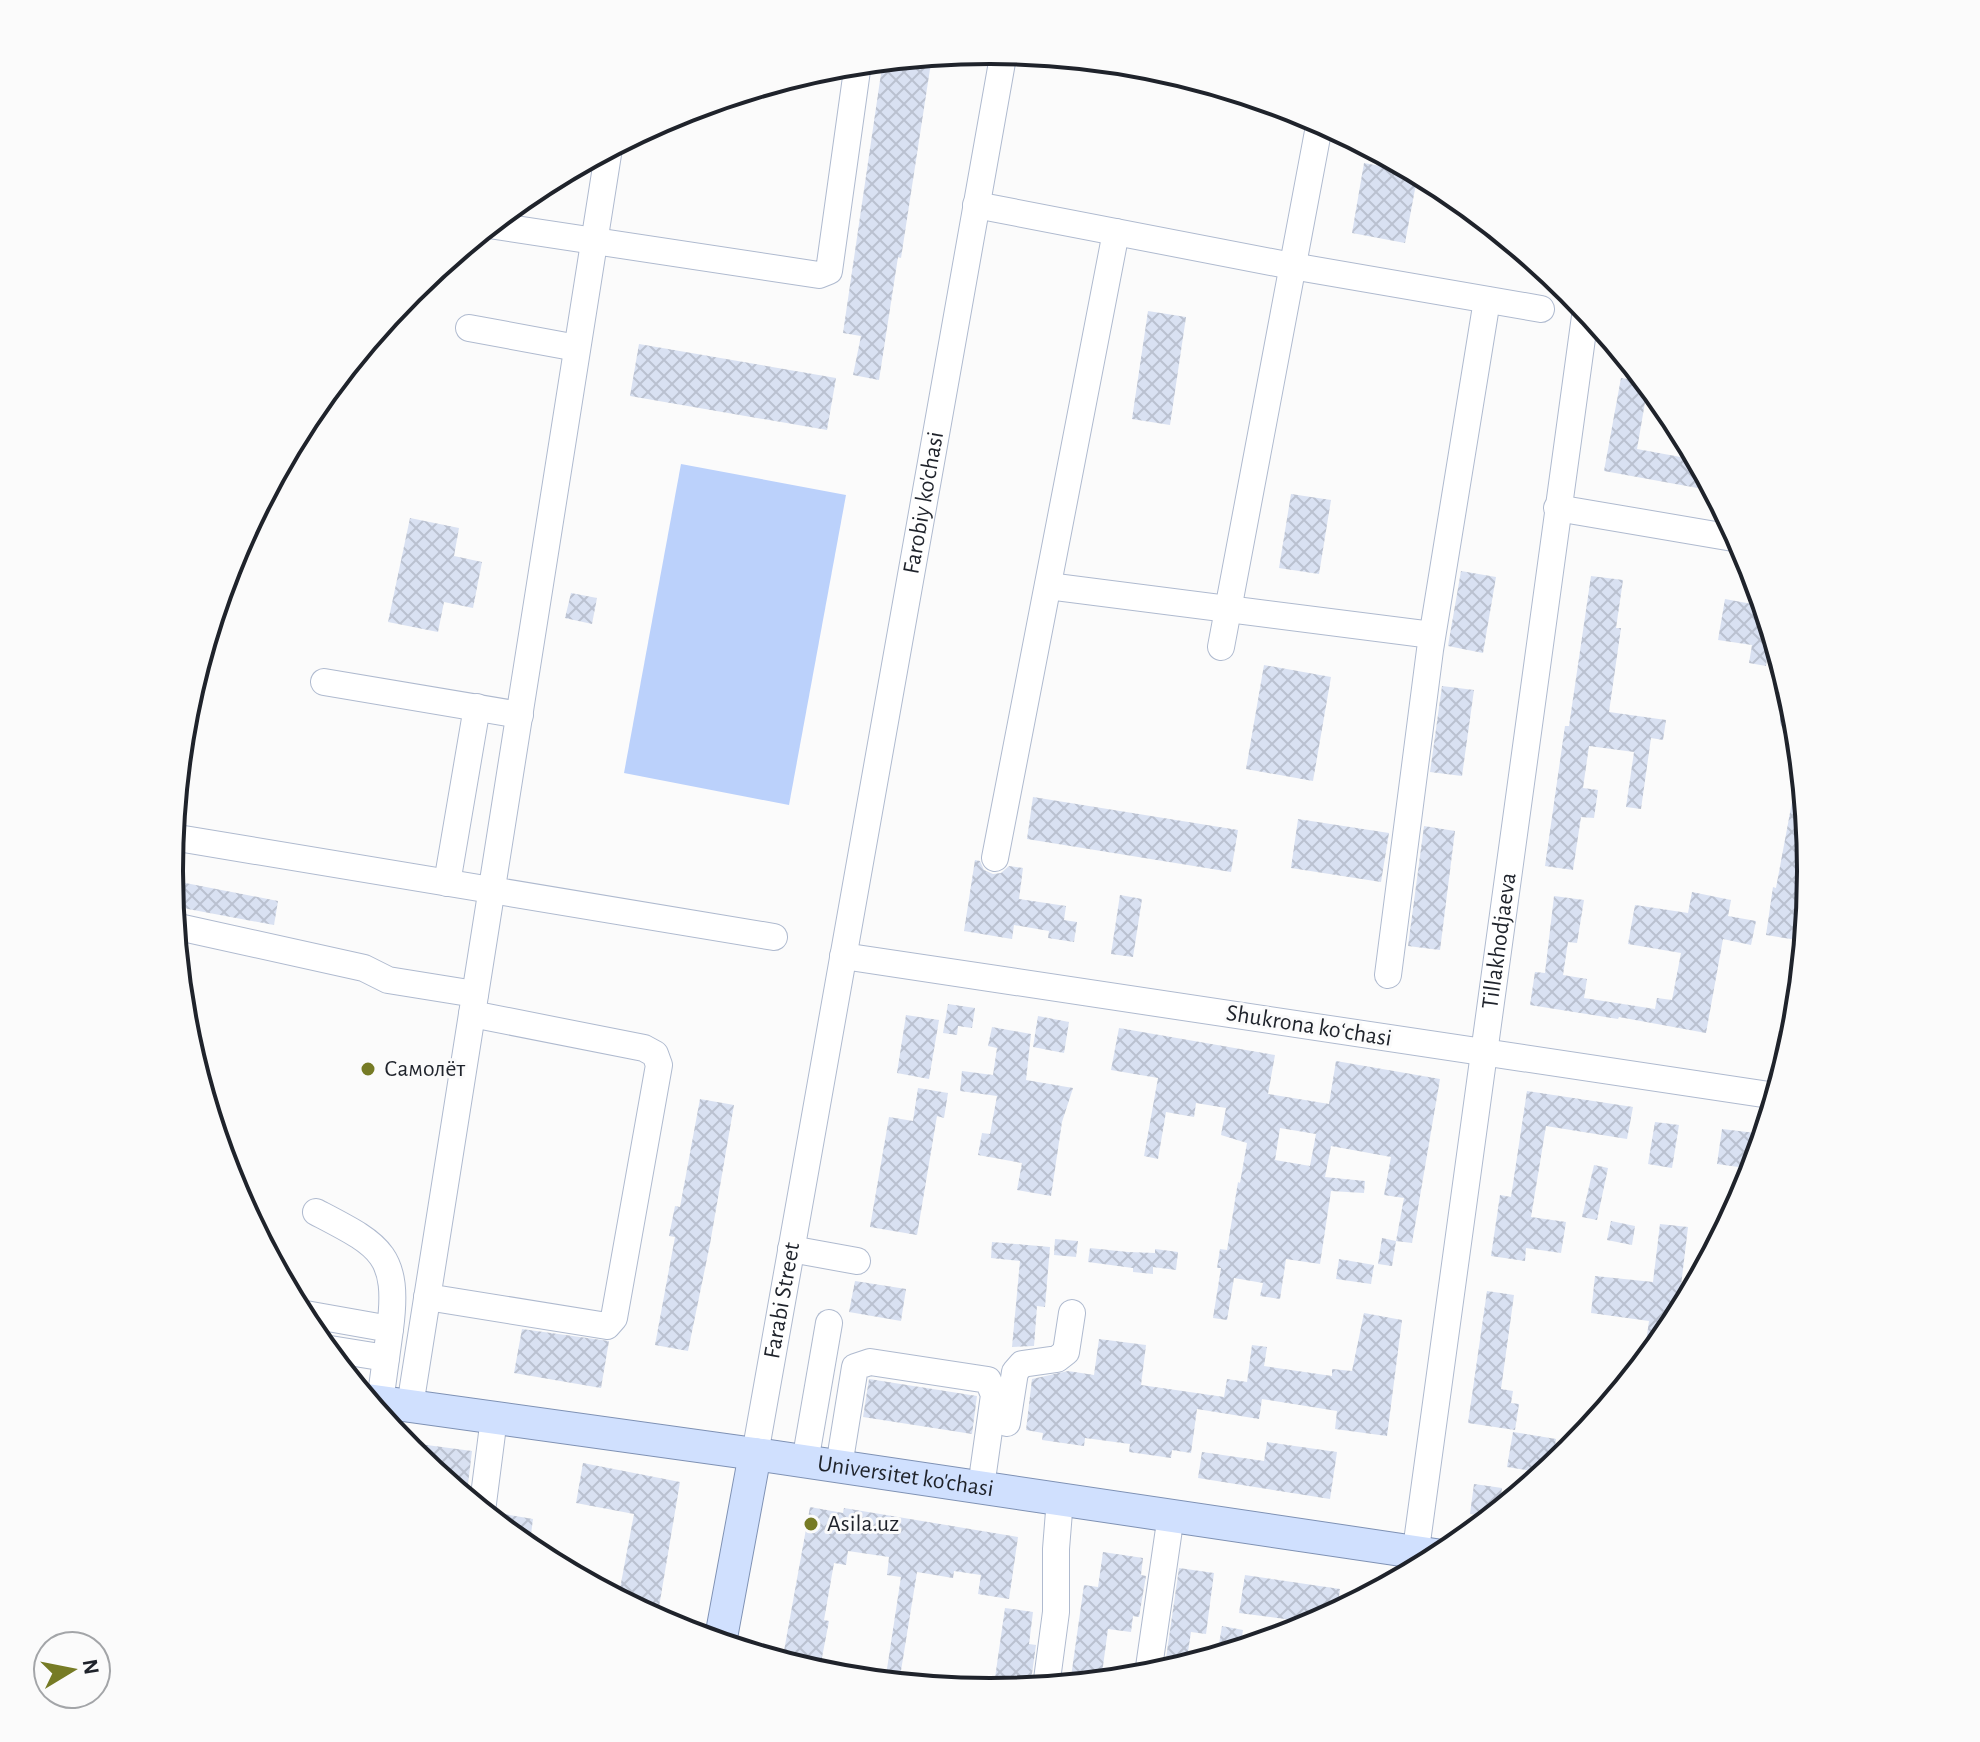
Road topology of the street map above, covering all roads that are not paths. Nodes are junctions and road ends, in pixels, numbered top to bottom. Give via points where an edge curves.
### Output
1 (1002, 64) edge
2 (856, 76) edge
3 (1318, 134) edge
4 (607, 161) edge
5 (976, 205) junction
6 (504, 227) edge
7 (1116, 232) junction
8 (594, 242) junction
9 (1292, 266) junction
10 (1487, 300) junction
11 (1541, 309) dead end
12 (1584, 325) edge
13 (469, 328) dead end
14 (577, 348) junction
15 (1557, 508) junction
16 (1724, 536) edge
17 (1048, 586) junction
18 (1227, 609) junction
19 (1432, 635) junction
20 (1221, 647) dead end
21 (324, 682) dead end
22 (477, 707) junction
23 (520, 715) junction
24 (184, 839) edge
25 (995, 858) dead end
26 (447, 883) junction
27 (491, 891) junction
28 (185, 929) edge
29 (774, 937) dead end
30 (843, 956) junction
31 (1388, 975) dead end
32 (473, 1004) junction
33 (1484, 1052) junction
34 (1765, 1094) edge
35 (316, 1212) dead end
36 (791, 1249) junction
37 (857, 1261) dead end
38 (427, 1297) junction
39 (1072, 1313) dead end
40 (317, 1316) edge
41 (829, 1323) dead end
42 (390, 1329) junction
43 (342, 1351) edge
44 (386, 1358) junction
45 (386, 1403) edge
46 (494, 1418) junction
47 (755, 1454) junction
48 (805, 1462) junction
49 (839, 1466) junction
50 (988, 1489) junction
51 (484, 1499) edge
52 (1060, 1499) junction
53 (1171, 1515) junction
54 (1425, 1550) edge
55 (1412, 1558) edge
56 (722, 1632) edge
57 (1150, 1661) edge
58 (1048, 1676) edge

1 - 5 street, Farobiy ko'chasi
2 - 8 street via 829,271 819,275
3 - 9 street
4 - 8 street
5 - 7 street
5 - 30 street, Farobiy ko'chasi
6 - 8 street
7 - 9 street
7 - 17 street
8 - 14 street
9 - 10 street
9 - 18 street
10 - 11 street
10 - 19 street
12 - 15 street, Tillakhodjaeva
13 - 14 street
14 - 23 street
15 - 16 street
15 - 33 street, Tillakhodjaeva
17 - 18 street
17 - 25 street
18 - 19 street
18 - 20 street
19 - 31 street
21 - 22 street
22 - 23 street
22 - 26 street
23 - 27 street
24 - 26 street
26 - 27 street
27 - 29 street
27 - 32 street
28 - 32 street via 364,968
30 - 33 street, Shukrona koʻchasi
30 - 36 street, Farabi Street
32 - 38 street
32 - 38 street via 644,1048 655,1054 659,1065 614,1318 607,1326
33 - 34 street, Shukrona koʻchasi
33 - 54 street, Tillakhodjaeva
35 - 42 street via 382,1254 392,1276
36 - 37 street
36 - 47 street, Farabi Street
38 - 45 street
39 - 50 street via 1066,1352 1057,1359 1022,1364 1015,1372
40 - 42 street
41 - 48 street
42 - 44 street
43 - 44 street
44 - 45 street
45 - 46 main road, Universitet ko'chasi
46 - 47 main road, Universitet ko'chasi
46 - 51 street
47 - 48 main road, Universitet ko'chasi
47 - 56 main road, Farabi Street
48 - 49 main road, Universitet ko'chasi
49 - 50 main road, Universitet ko'chasi
49 - 50 street via 855,1367 870,1362 988,1380 994,1395
50 - 52 main road, Universitet ko'chasi
52 - 53 main road, Universitet ko'chasi
52 - 58 street
53 - 55 main road, Universitet ko'chasi
53 - 57 street

